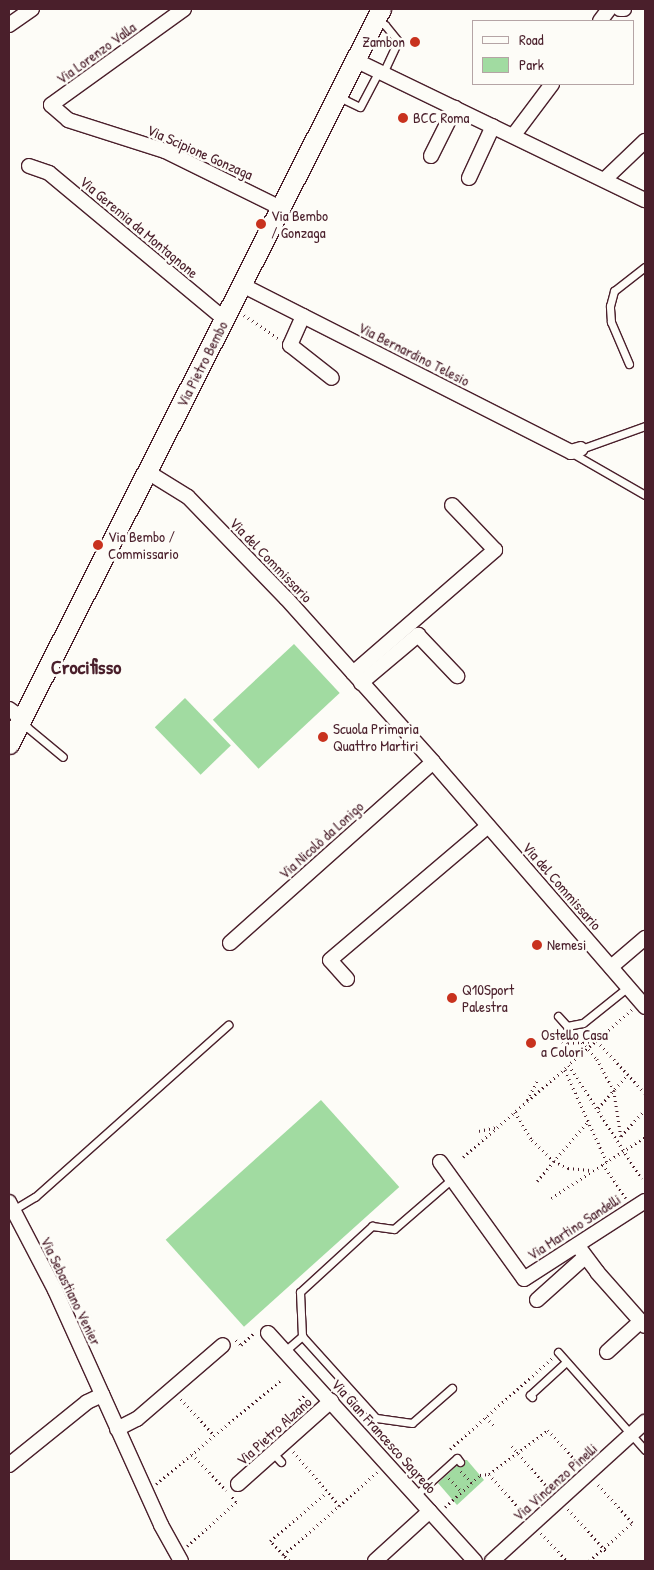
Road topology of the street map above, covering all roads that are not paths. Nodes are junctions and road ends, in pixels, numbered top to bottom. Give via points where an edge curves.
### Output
1 (32, 9) edge
2 (184, 9) edge
3 (609, 9) edge
4 (620, 9) edge
5 (624, 9) edge
6 (378, 14) edge
7 (601, 20) edge
8 (9, 25) edge
9 (355, 60) junction
10 (381, 72) junction
11 (551, 85) edge
12 (336, 96) junction
13 (51, 105) joint
14 (455, 108) junction
15 (493, 126) junction
16 (513, 136) junction
17 (645, 141) edge
18 (431, 156) dead end
19 (29, 166) dead end
20 (469, 178) dead end
21 (604, 180) junction
22 (645, 200) edge
23 (280, 208) junction
24 (645, 267) edge
25 (242, 285) junction
26 (232, 316) junction
27 (303, 316) junction
28 (629, 364) dead end
29 (332, 378) dead end
30 (645, 426) edge
31 (576, 451) junction
32 (146, 471) junction
33 (645, 495) edge
34 (452, 505) dead end
35 (456, 676) dead end
36 (357, 678) junction
37 (15, 714) edge
38 (9, 744) edge
39 (63, 757) dead end
40 (434, 762) junction
41 (488, 826) junction
42 (645, 938) edge
43 (230, 943) dead end
44 (612, 967) junction
45 (347, 980) dead end
46 (628, 987) junction
47 (643, 1005) edge
48 (558, 1016) dead end
49 (228, 1025) dead end
50 (440, 1162) dead end
51 (452, 1179) junction
52 (645, 1201) edge
53 (11, 1206) edge
54 (581, 1251) junction
55 (537, 1300) dead end
56 (643, 1324) edge
57 (264, 1331) road end
58 (302, 1336) junction
59 (227, 1339) road end
60 (285, 1351) junction
61 (558, 1352) road end
62 (608, 1352) dead end
63 (566, 1362) junction
64 (452, 1388) dead end
65 (102, 1394) junction
66 (532, 1397) dead end
67 (331, 1401) junction
68 (641, 1428) edge
69 (117, 1429) junction
70 (645, 1450) edge
71 (460, 1462) dead end
72 (9, 1464) edge
73 (238, 1484) dead end
74 (416, 1495) junction
75 (437, 1510) junction
76 (181, 1558) edge
77 (375, 1561) edge
78 (475, 1561) edge
79 (492, 1561) edge

1 - 8 street
2 - 13 street, Via Lorenzo Valla
3 - 7 street
4 - 5 street
6 - 9 main road, Via Pietro Bembo
6 - 10 lane via 398,41
9 - 10 street
9 - 12 main road, Via Pietro Bembo
10 - 12 lane via 360,107
10 - 14 street
11 - 16 street
12 - 23 main road, Via Pietro Bembo
13 - 23 street, Via Scipione Gonzaga via 68,120 165,152
14 - 15 street
14 - 18 street
15 - 16 street
15 - 20 street
16 - 21 street
17 - 21 street
19 - 26 street, Via Geremia da Montagnone via 49,174
21 - 22 street
23 - 25 main road, Via Pietro Bembo
24 - 28 lane via 614,291 610,306 611,322
25 - 26 main road, Via Pietro Bembo
25 - 27 street, Via Bernardino Telesio
26 - 32 main road, Via Pietro Bembo
27 - 29 street via 289,342
27 - 31 street, Via Bernardino Telesio
30 - 31 lane
31 - 33 lane
32 - 36 street, Via del Commissario via 188,497
32 - 37 main road, Via Pietro Bembo
34 - 36 street via 495,550
35 - 36 street via 418,635
36 - 40 street, Via del Commissario
37 - 38 main road, Via Pietro Bembo
37 - 39 lane
40 - 41 street, Via del Commissario
40 - 43 street, Via Nicolò da Lonigo
41 - 44 street, Via del Commissario
41 - 45 street via 330,960
42 - 44 street
44 - 46 street, Via del Commissario
46 - 47 street, Via del Commissario
46 - 48 lane via 583,1023 567,1026
49 - 53 lane via 35,1196
50 - 51 street, Via Martino Sandelli
51 - 54 street, Via Martino Sandelli via 524,1279
51 - 58 lane via 394,1229 372,1226 300,1292
52 - 54 street, Via Martino Sandelli
53 - 65 street, Via Sebastiano Venier via 55,1290
54 - 55 street
54 - 56 street
56 - 62 street
57 - 60 street, Via Gian Francesco Sagredo
58 - 60 lane
58 - 64 lane via 376,1418 412,1423
59 - 69 street via 137,1419
60 - 67 street, Via Gian Francesco Sagredo
61 - 63 lane
63 - 66 lane via 530,1395
63 - 68 lane
65 - 69 street, Via Sebastiano Venier
65 - 72 street via 87,1402
67 - 73 street, Via Pietro Alzano via 277,1458
67 - 74 street, Via Gian Francesco Sagredo
68 - 70 lane
68 - 79 street, Via Vincenzo Pinelli
69 - 76 street, Via Sebastiano Venier via 161,1525
71 - 74 lane via 457,1458
74 - 75 street, Via Gian Francesco Sagredo
75 - 77 street
75 - 78 street, Via Gian Francesco Sagredo

